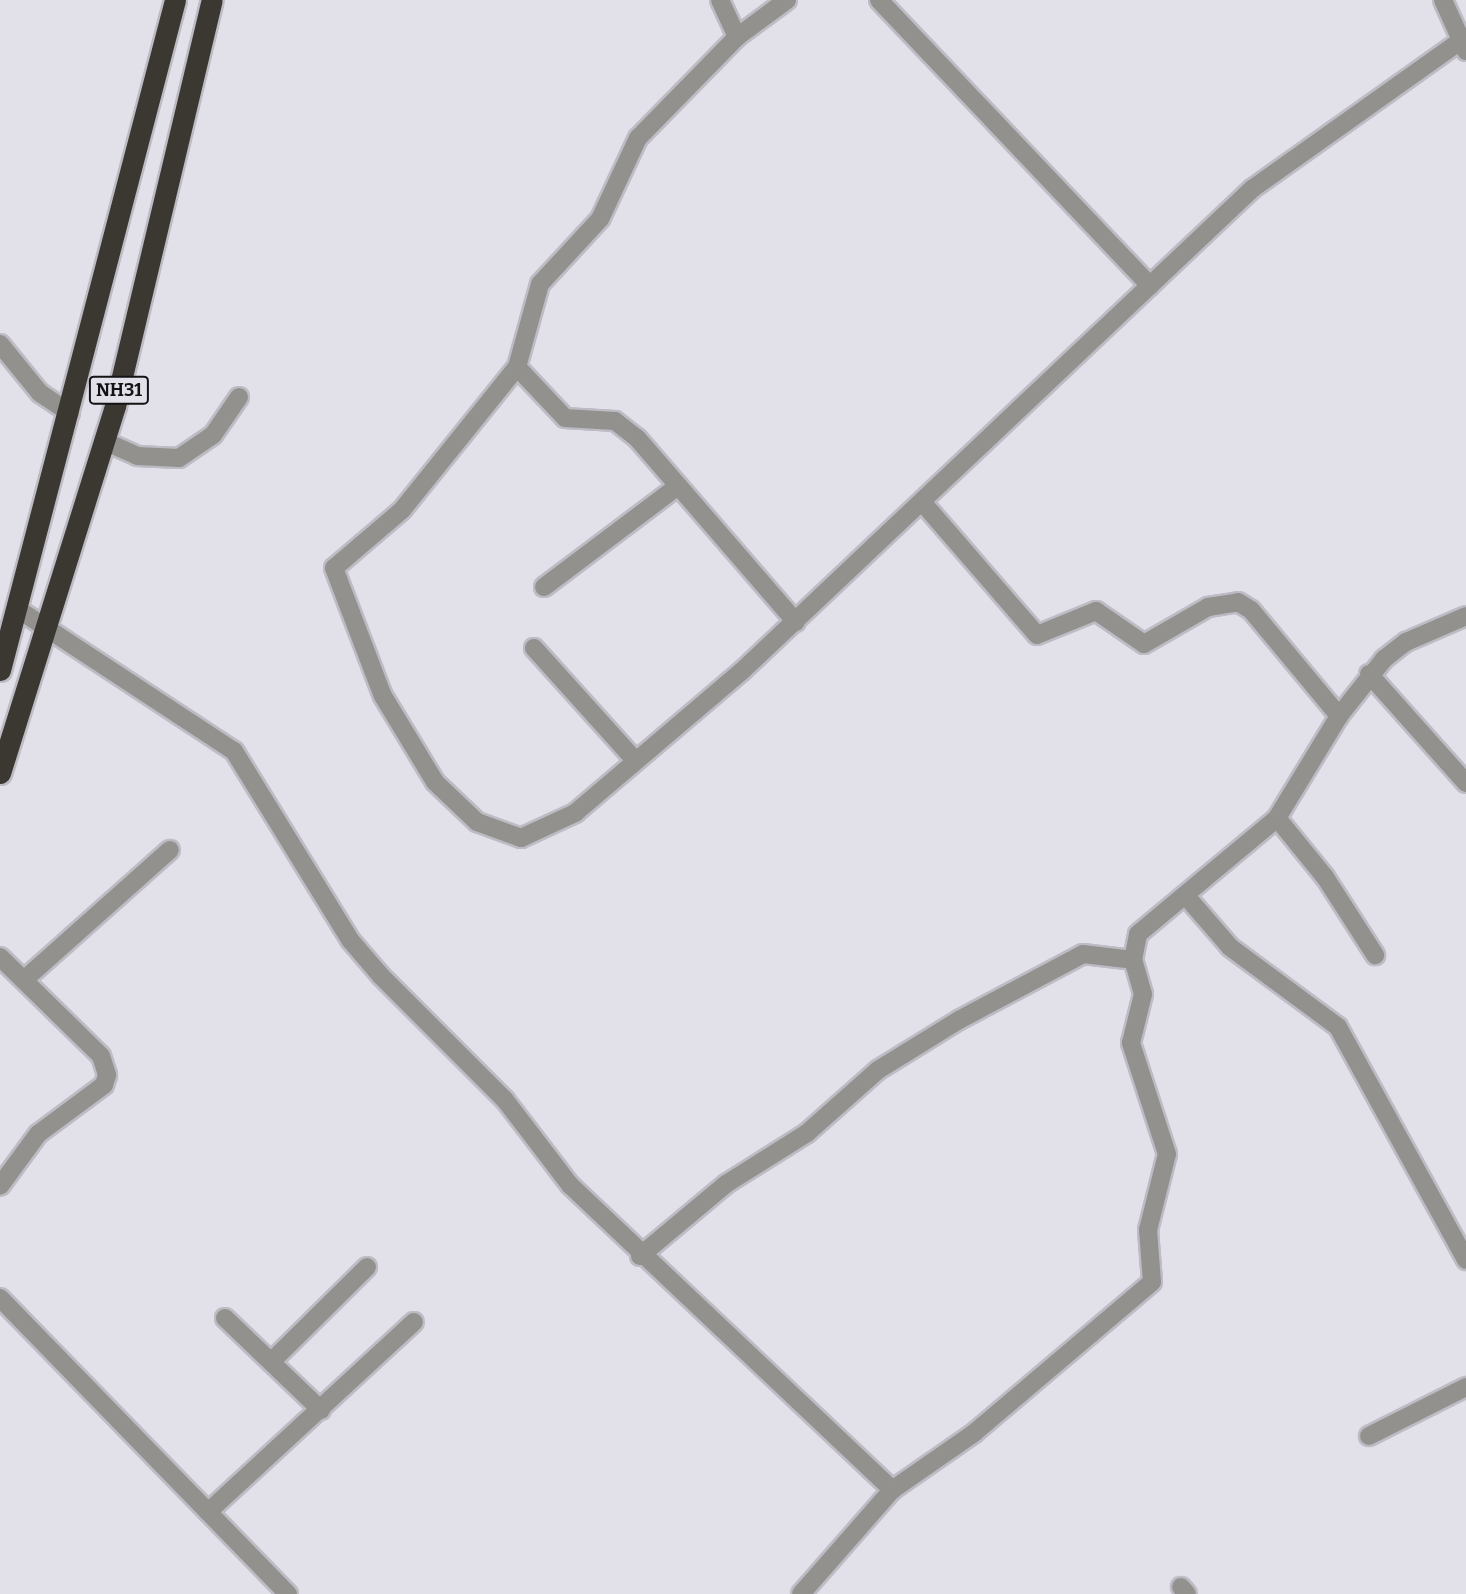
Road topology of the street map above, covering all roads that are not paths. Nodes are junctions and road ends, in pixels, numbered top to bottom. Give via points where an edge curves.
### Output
1 (175, 0) edge
2 (212, 0) edge
3 (720, 0) edge
4 (787, 0) edge
5 (879, 0) edge
6 (1443, 0) edge
7 (737, 37) junction
8 (1464, 43) edge
9 (1150, 286) junction
10 (0, 344) edge
11 (517, 367) junction
12 (239, 397) dead end
13 (69, 413) junction
14 (103, 441) junction
15 (678, 486) junction
16 (923, 503) junction
17 (544, 587) dead end
18 (19, 610) junction
19 (1466, 616) edge
20 (796, 622) junction
21 (46, 623) junction
22 (534, 648) dead end
23 (0, 670) edge
24 (1369, 674) junction
25 (1339, 716) junction
26 (634, 759) junction
27 (0, 773) edge
28 (1466, 783) edge
29 (1277, 818) junction
30 (170, 850) dead end
31 (1186, 896) junction
32 (1375, 956) dead end
33 (0, 957) edge
34 (1133, 960) junction
35 (25, 979) junction
36 (0, 1186) edge
37 (640, 1256) junction
38 (1466, 1260) edge
39 (367, 1267) dead end
40 (0, 1298) edge
41 (225, 1318) dead end
42 (414, 1322) dead end
43 (271, 1362) junction
44 (1466, 1387) edge
45 (321, 1410) junction
46 (1369, 1436) dead end
47 (892, 1490) junction
48 (208, 1513) junction
49 (288, 1594) edge
50 (801, 1594) edge

1 - 13 highway, NH31
2 - 14 highway, NH31
3 - 7 street
4 - 7 street
5 - 9 street
6 - 8 street
7 - 11 street via 638,138 600,219 540,284
8 - 9 street via 1252,189
9 - 16 street
10 - 13 street via 40,393
11 - 15 street via 565,418 615,421 626,429
11 - 26 street via 402,510 338,563 334,576 404,736 435,782 477,822 521,838 548,830
12 - 14 street via 213,435 179,458 137,456
13 - 18 highway, NH31
14 - 21 highway, NH31
15 - 17 street
15 - 20 street
16 - 20 street
16 - 25 street via 1037,635 1096,611 1144,644 1208,607 1238,602 1251,610
18 - 21 street
18 - 23 highway, NH31
19 - 24 street via 1406,642
20 - 26 street
21 - 27 highway, NH31
21 - 37 street via 234,751 351,941 505,1100 570,1185
22 - 26 street
24 - 25 street
24 - 28 street
25 - 29 street
29 - 31 street
29 - 32 street via 1325,877
30 - 35 street
31 - 34 street via 1138,934
31 - 38 street via 1230,947 1324,1013 1344,1036
33 - 35 street
34 - 37 street via 1083,954 959,1020 878,1070 807,1133 726,1184
34 - 47 street via 1143,994 1131,1044 1167,1154 1148,1230 1152,1282 974,1433 915,1480
35 - 36 street via 101,1056 107,1075 104,1085 38,1135
37 - 47 street
39 - 43 street
40 - 48 street
41 - 43 street
42 - 45 street
43 - 45 street
44 - 46 street
45 - 48 street
47 - 50 street
48 - 49 street

